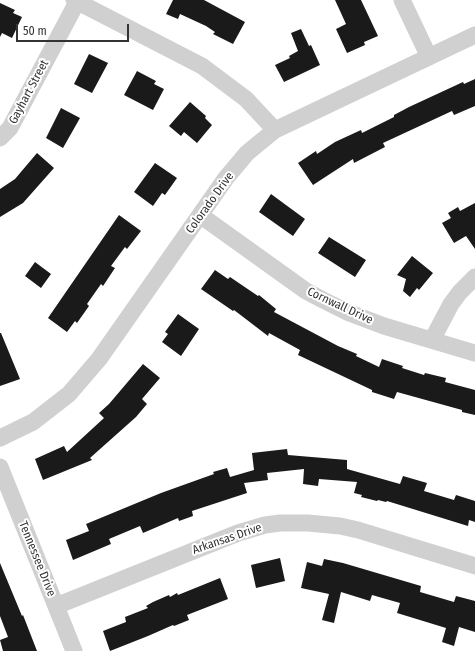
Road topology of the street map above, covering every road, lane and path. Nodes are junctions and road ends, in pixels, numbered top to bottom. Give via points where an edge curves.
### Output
1 (402, 0) edge
2 (76, 1) edge
3 (475, 35) edge
4 (429, 57) junction
5 (275, 130) junction
6 (0, 138) edge
7 (200, 215) junction
8 (475, 277) edge
9 (432, 340) junction
10 (475, 353) edge
11 (0, 438) edge
12 (0, 467) edge
13 (475, 566) edge
14 (56, 606) junction
15 (74, 651) edge

1 - 4 street
2 - 5 street via 202,66 246,98
2 - 6 street, Gayhart Street via 10,128
3 - 4 street, Colorado Drive
4 - 5 street, Colorado Drive
5 - 7 street, Colorado Drive via 247,153
7 - 9 street, Cornwall Drive via 306,291 347,312
7 - 11 street, Colorado Drive via 98,359 69,394 33,422
8 - 9 street via 451,304
9 - 10 street, Cornwall Drive
12 - 14 street, Tennessee Drive
13 - 14 street, Arkansas Drive via 340,526 280,523 238,533
14 - 15 street, Tennessee Drive

